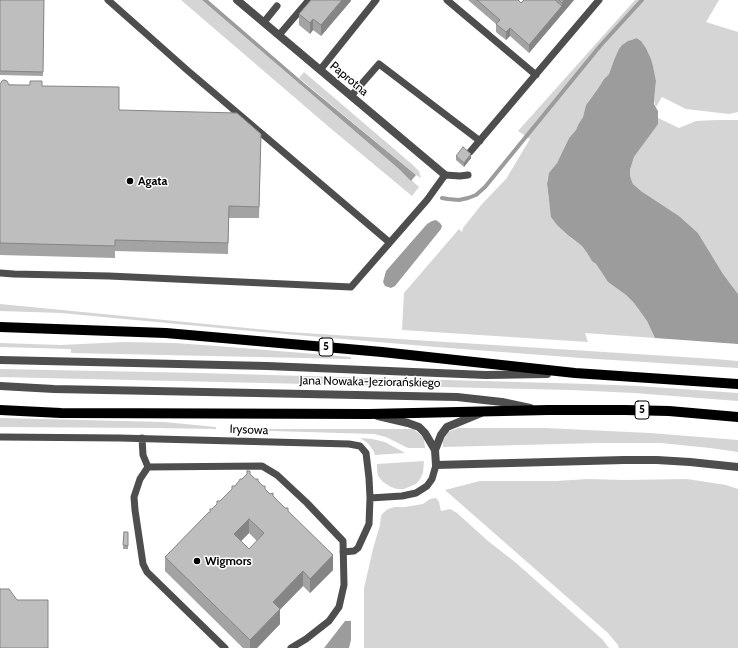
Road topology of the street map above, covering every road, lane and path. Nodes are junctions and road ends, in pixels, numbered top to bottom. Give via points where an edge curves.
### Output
1 (108, 0) edge
2 (237, 0) edge
3 (309, 0) edge
4 (376, 0) edge
5 (447, 0) edge
6 (599, 0) edge
7 (277, 6) dead end
8 (264, 22) junction
9 (279, 35) junction
10 (320, 70) junction
11 (536, 75) junction
12 (351, 96) junction
13 (480, 141) junction
14 (470, 152) edge
15 (468, 174) dead end
16 (445, 176) junction
17 (389, 242) junction
18 (0, 273) edge
19 (0, 327) edge
20 (0, 360) edge
21 (575, 373) junction
22 (738, 384) edge
23 (0, 386) edge
24 (0, 410) edge
25 (545, 411) junction
26 (484, 412) junction
27 (369, 414) junction
28 (738, 416) edge
29 (0, 438) edge
30 (142, 438) junction
31 (435, 450) junction
32 (436, 465) junction
33 (148, 467) junction
34 (738, 467) edge
35 (370, 498) junction
36 (344, 552) junction
37 (225, 648) edge
38 (291, 648) edge

1 - 17 lane
2 - 8 street, Paprotna
3 - 9 lane
4 - 10 lane
5 - 11 lane
6 - 11 lane
7 - 8 lane
8 - 9 street, Paprotna
9 - 10 street, Paprotna
10 - 12 street, Paprotna
11 - 13 lane
12 - 13 lane via 379,64
12 - 16 street, Paprotna
13 - 14 lane
15 - 16 lane
16 - 17 lane
17 - 18 lane via 351,287
19 - 21 main road, 5 via 166,333 382,352
20 - 21 street, Jana Nowaka-Jeziorańskiego via 267,366 486,375
21 - 22 main road, Jana Nowaka-Jeziorańskiego / 5
23 - 25 street, Jana Nowaka-Jeziorańskiego via 457,397 502,402
24 - 27 main road, 5 via 61,413
25 - 26 main road, 5
25 - 28 main road, Jana Nowaka-Jeziorańskiego / 5 via 669,411
26 - 27 main road, 5
26 - 31 street via 447,427
27 - 31 street via 419,427
29 - 30 lane, Irysowa
30 - 33 lane via 143,455
30 - 35 lane, Irysowa via 360,446 366,453
31 - 32 street
32 - 34 street via 650,460
32 - 35 lane via 432,479 416,493
33 - 36 lane via 262,466 277,474 343,541
33 - 37 lane via 140,479 134,497 143,564 147,572
35 - 36 lane, Irysowa via 369,524 358,548
36 - 38 lane via 344,585 339,607 329,622

